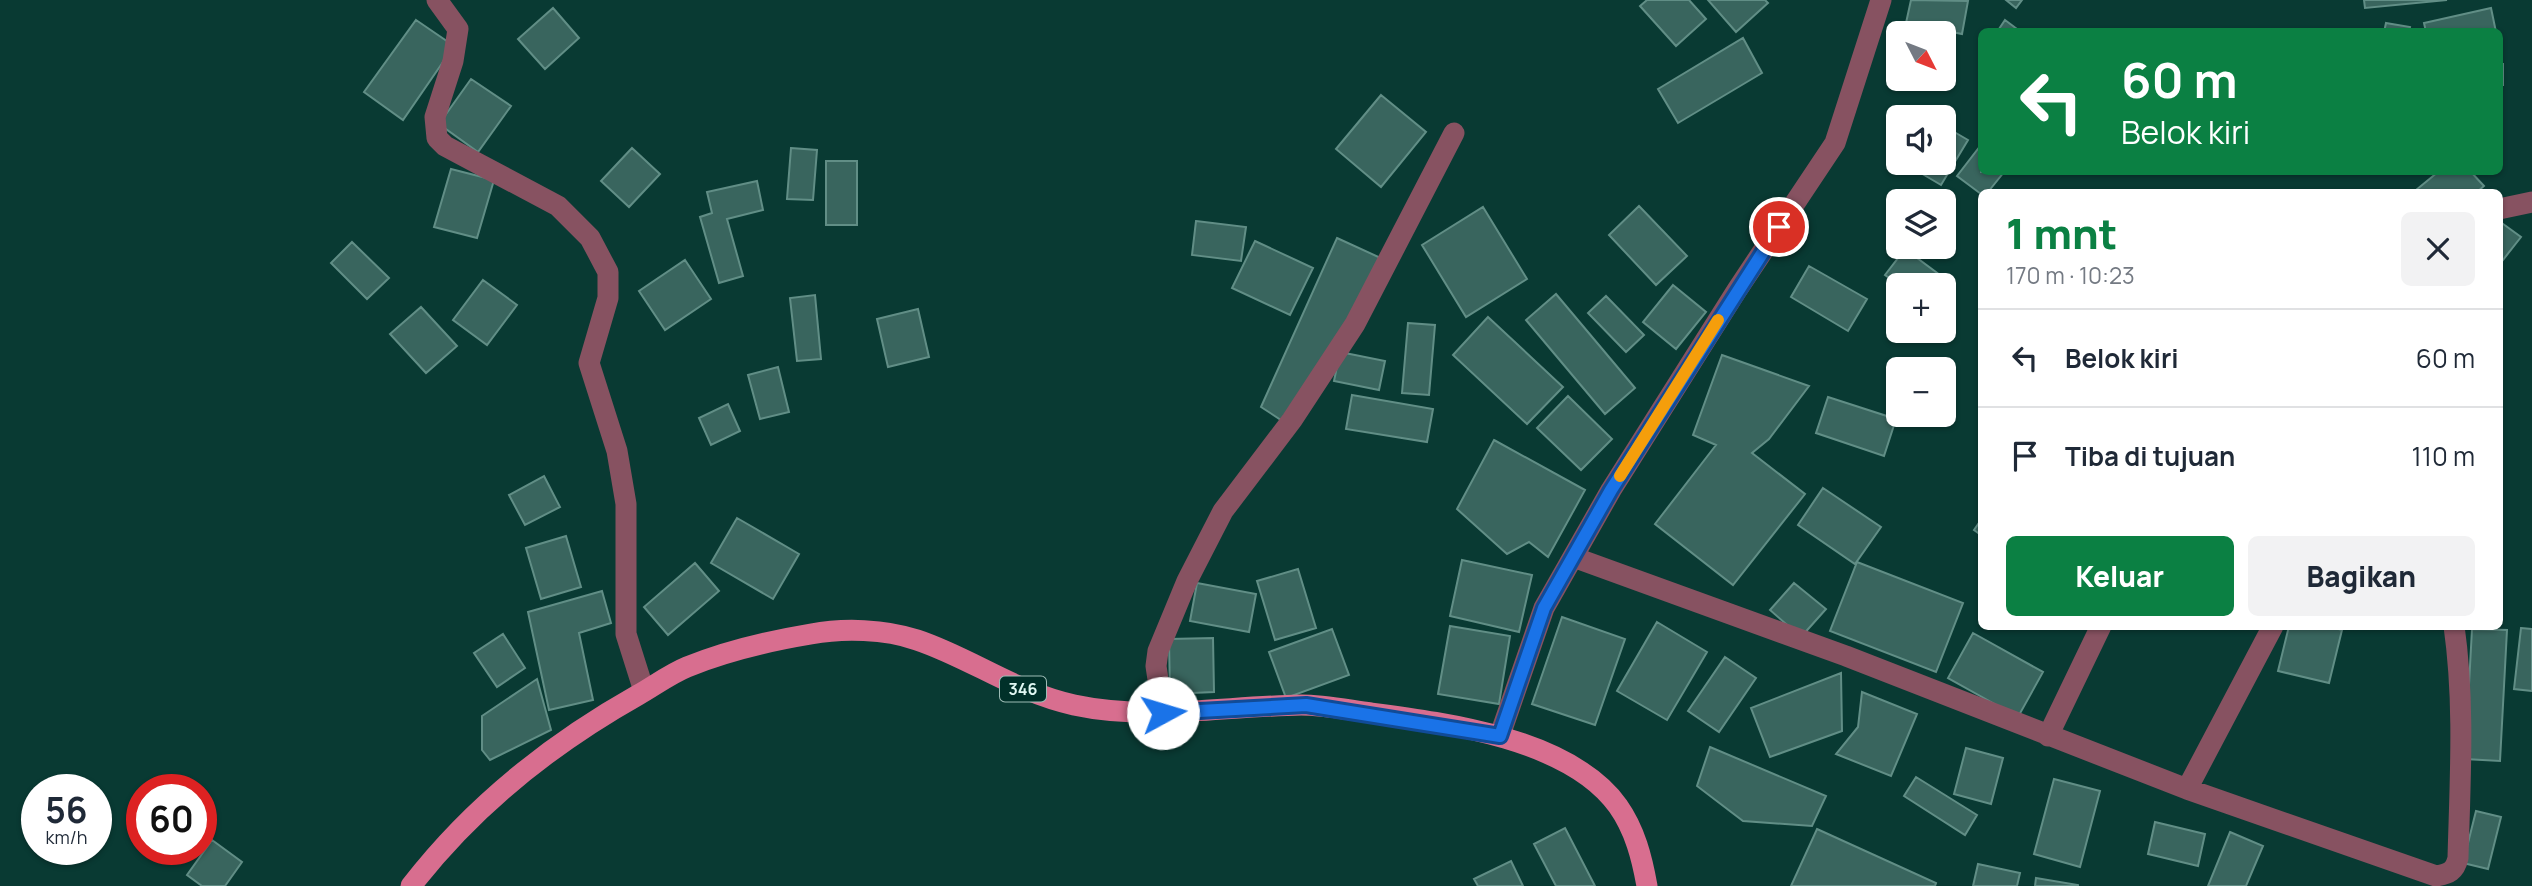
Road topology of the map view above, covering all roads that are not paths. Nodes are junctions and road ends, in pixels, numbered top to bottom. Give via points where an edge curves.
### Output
1 (437, 0) edge
2 (1881, 0) edge
3 (1454, 133) dead end
4 (2532, 202) edge
5 (2503, 208) edge
6 (1573, 557) junction
7 (2099, 630) edge
8 (2271, 630) edge
9 (2455, 630) edge
10 (644, 691) junction
11 (1163, 713) junction
12 (1500, 736) junction
13 (2048, 736) junction
14 (2187, 789) junction
15 (411, 886) edge
16 (1647, 886) edge

1 - 10 street via 458,29 435,117 437,138 558,206 590,238 608,272 608,298 589,363 617,451 626,504 626,634
2 - 6 street via 1836,143 1729,302
3 - 11 street via 1355,324 1212,530 1158,651
4 - 5 street
6 - 12 street via 1544,608
6 - 13 street via 1846,656
7 - 13 street
8 - 14 street
9 - 14 street via 2461,672 2458,858 2447,875 2437,876
10 - 11 main road, 346 via 685,668 731,653 816,633 853,631 915,639 1033,693 1075,705
10 - 15 main road, 346 via 599,716 500,789 447,841
11 - 12 main road, 346 via 1306,705
12 - 16 main road, 346 via 1563,763 1618,805 1634,834
13 - 14 street

